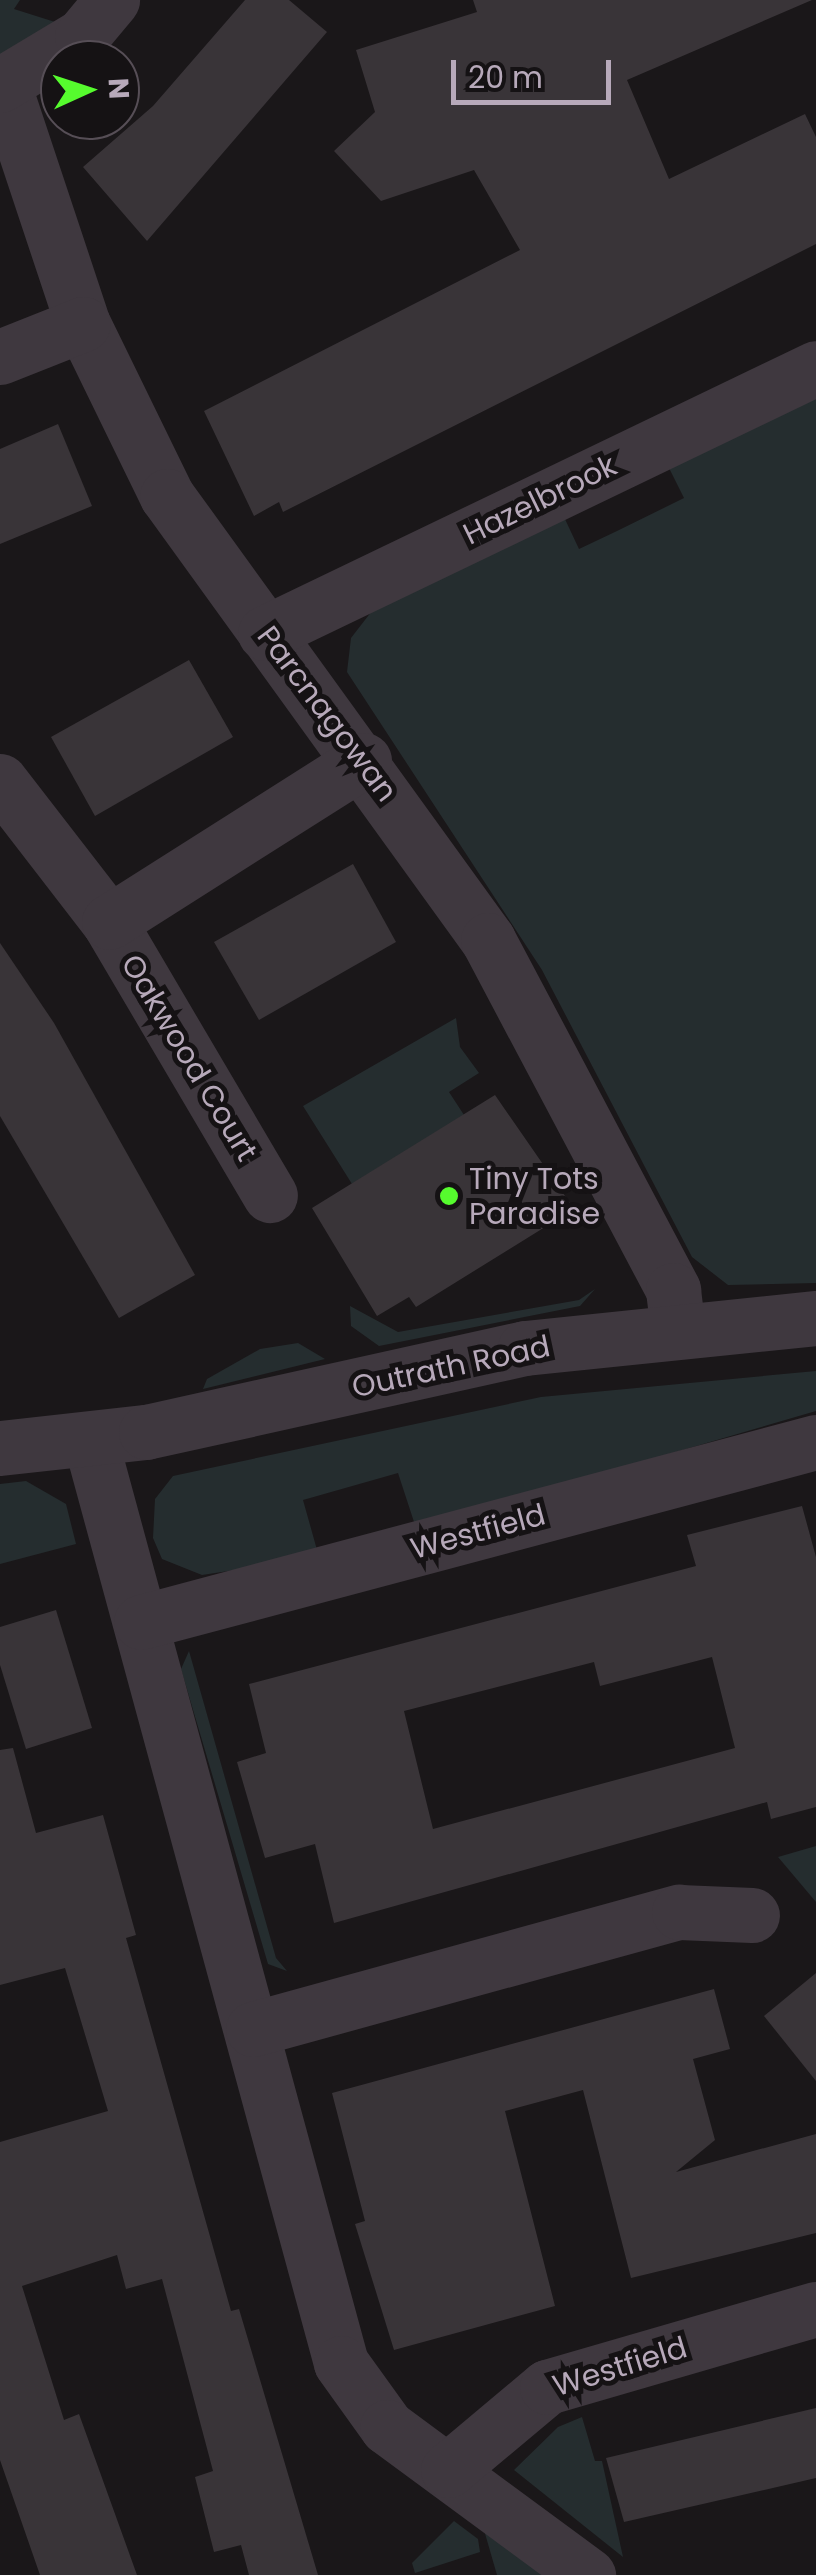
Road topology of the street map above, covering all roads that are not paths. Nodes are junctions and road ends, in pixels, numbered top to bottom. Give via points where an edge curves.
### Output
1 (112, 0) edge
2 (2, 84) edge
3 (82, 324) junction
4 (0, 356) edge
5 (816, 368) edge
6 (265, 633) junction
7 (364, 760) junction
8 (0, 782) edge
9 (108, 922) junction
10 (270, 1195) dead end
11 (816, 1318) edge
12 (678, 1331) junction
13 (90, 1439) junction
14 (816, 1442) edge
15 (0, 1448) edge
16 (141, 1622) junction
17 (752, 1916) dead end
18 (253, 2029) junction
19 (816, 2309) edge
20 (448, 2470) junction
21 (588, 2575) edge

1 - 2 street via 82,36
2 - 3 street, Parcnagowan
3 - 4 street
3 - 6 street, Parcnagowan via 167,496
5 - 6 street, Hazelbrook
6 - 7 street, Parcnagowan
7 - 9 street, Oakwood Court
7 - 12 street, Parcnagowan via 488,940 552,1052 672,1290
8 - 9 street, Oakwood Court
9 - 10 street, Oakwood Court
11 - 12 street, Outrath Road
12 - 13 street, Outrath Road via 524,1348
13 - 15 street, Outrath Road
13 - 16 street
14 - 16 street, Westfield
16 - 18 street
17 - 18 street via 679,1912
18 - 20 street via 340,2363 388,2428
19 - 20 street, Westfield via 547,2387
20 - 21 street

